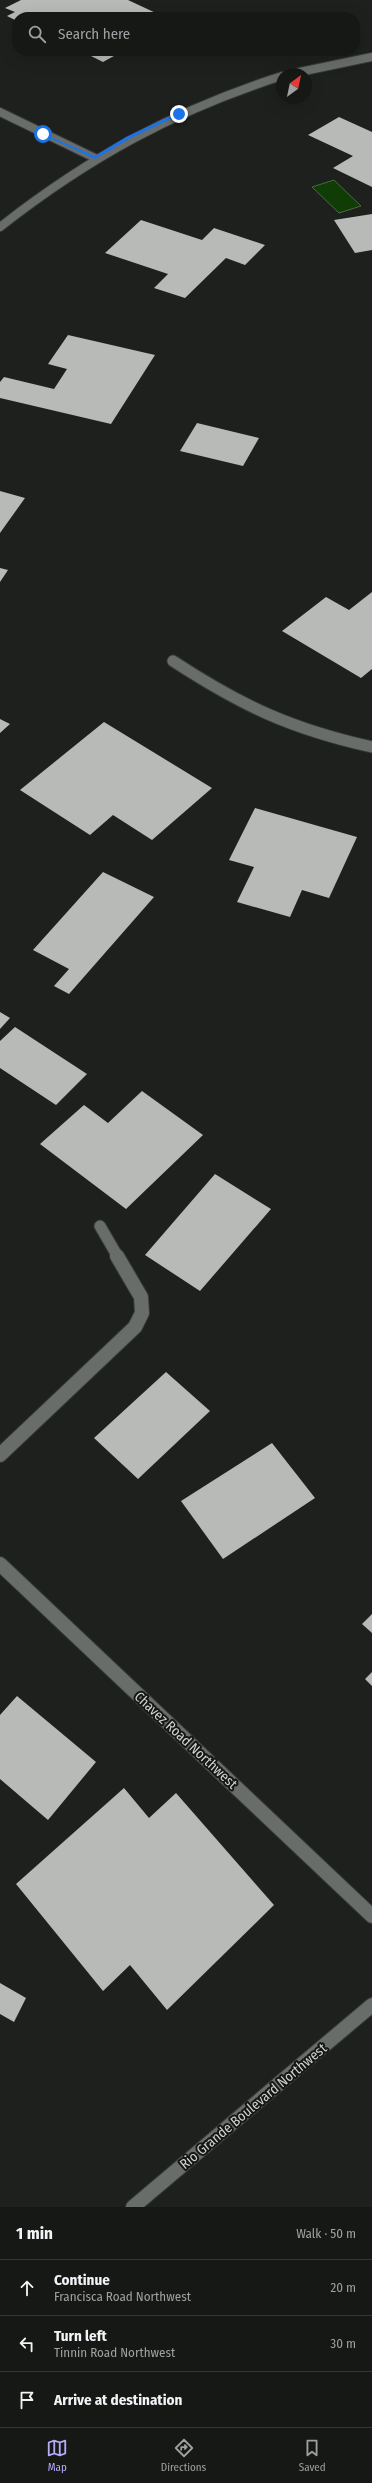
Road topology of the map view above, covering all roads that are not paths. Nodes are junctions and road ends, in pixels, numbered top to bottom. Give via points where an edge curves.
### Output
1 (372, 57) edge
2 (312, 69) edge
3 (276, 78) edge
4 (0, 112) edge
5 (95, 158) junction
6 (0, 226) edge
7 (173, 661) dead end
8 (372, 747) edge
9 (100, 1226) dead end
10 (0, 1455) edge
11 (0, 1564) edge
12 (372, 1916) edge
13 (372, 2005) edge
14 (133, 2207) edge

1 - 2 street
3 - 5 street via 219,97 179,114 128,138
4 - 5 street
5 - 6 street
7 - 8 street via 233,699 278,721
9 - 10 street via 142,1297 142,1313 135,1327
11 - 12 street, Chavez Road Northwest
13 - 14 street, Rio Grande Boulevard Northwest

